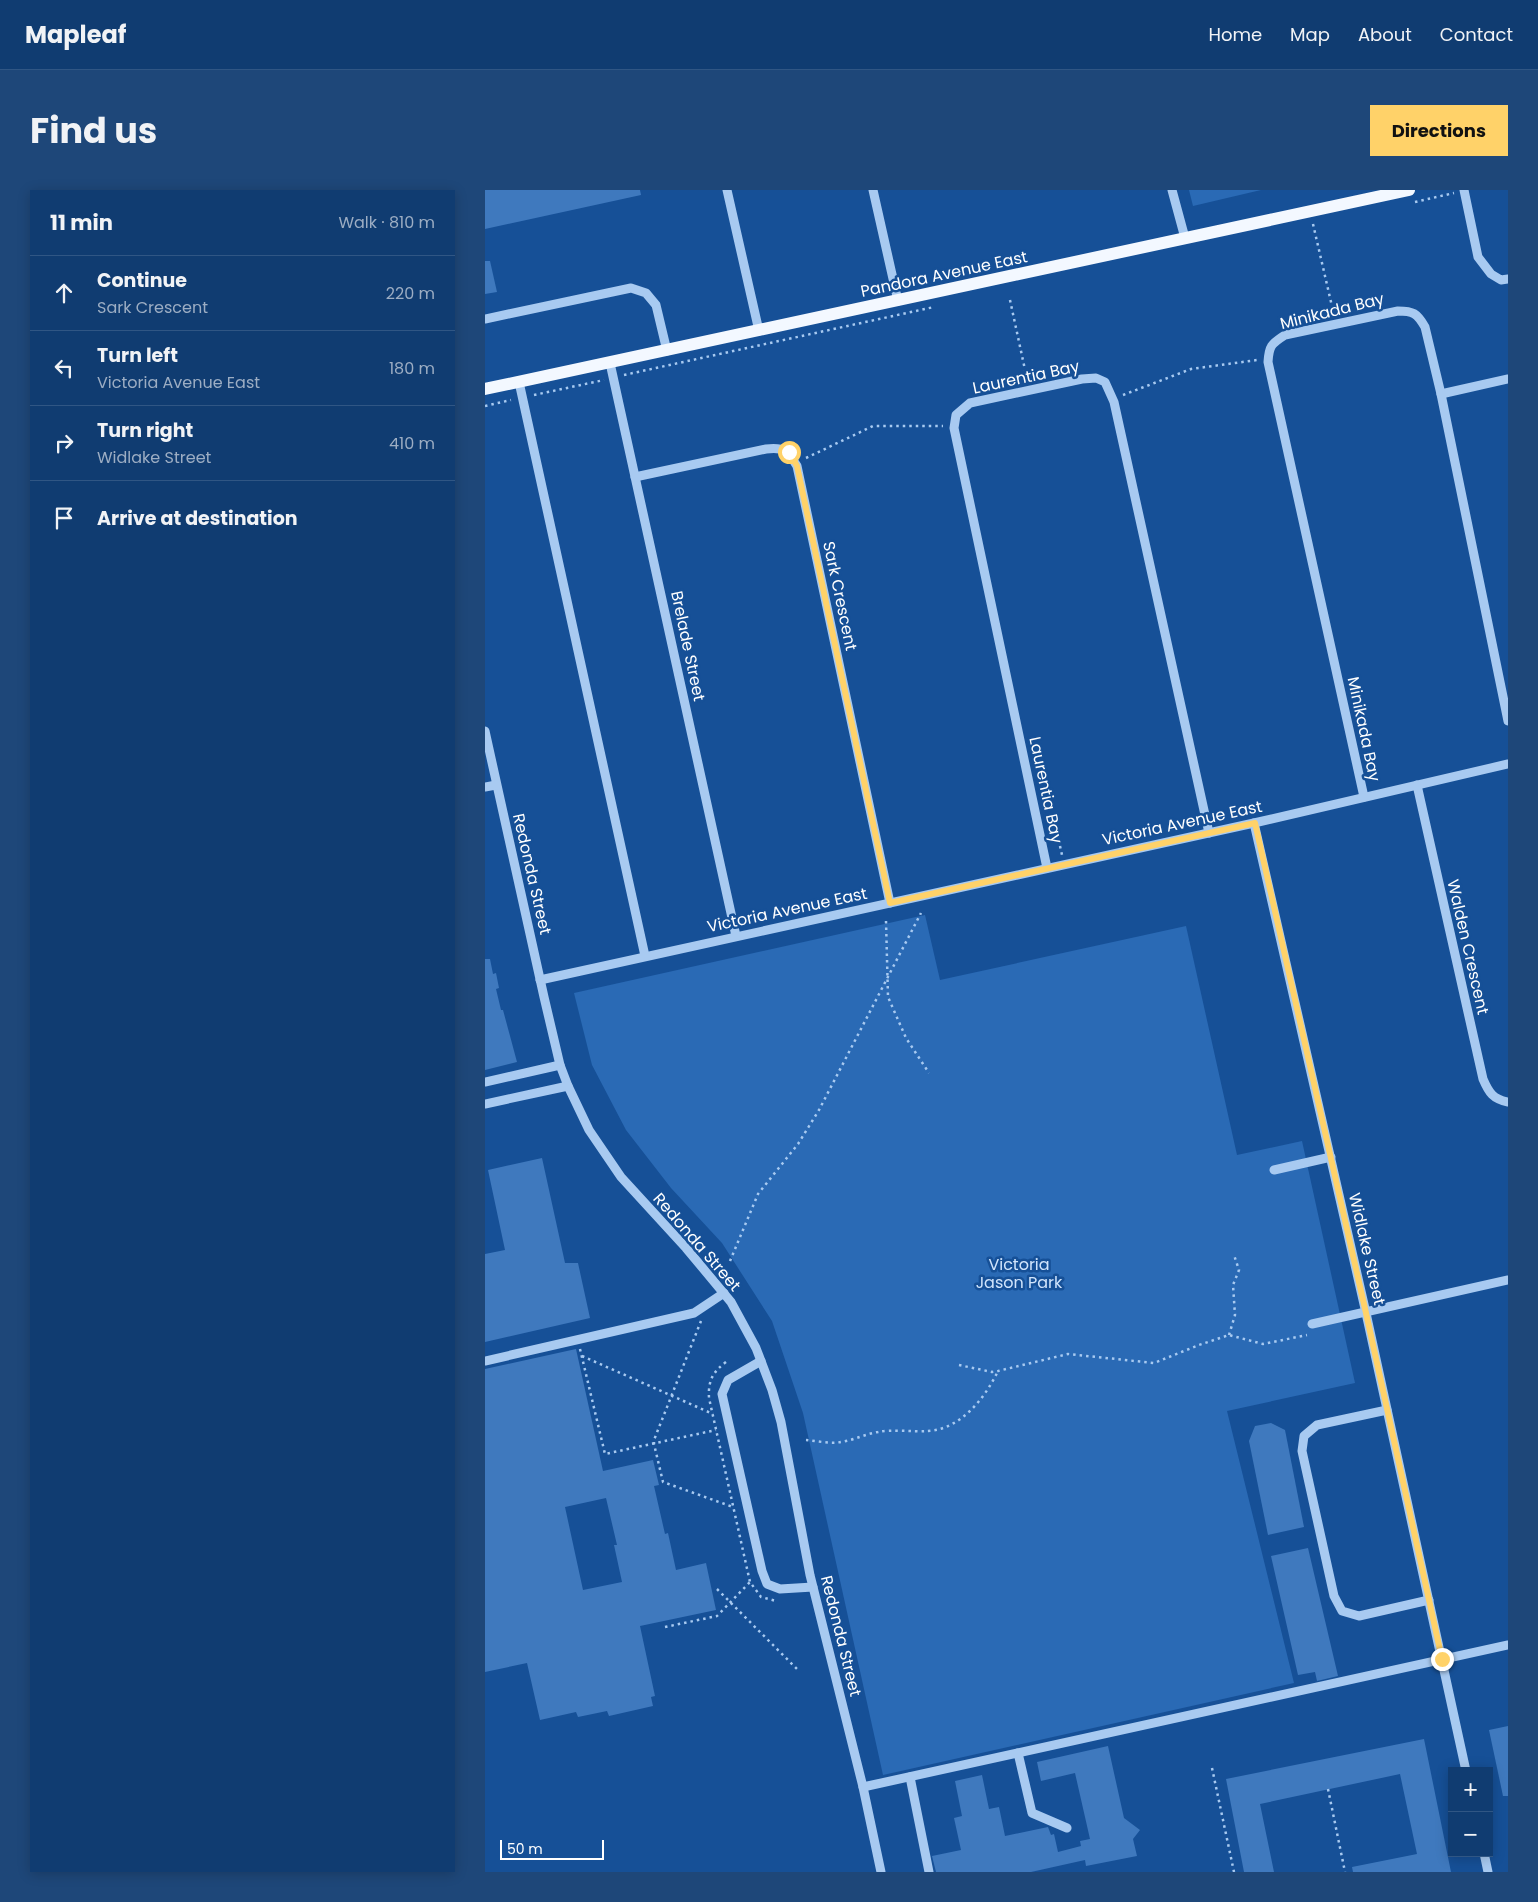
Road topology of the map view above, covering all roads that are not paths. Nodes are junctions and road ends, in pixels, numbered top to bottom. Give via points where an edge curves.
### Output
1 (727, 190) edge
2 (873, 190) edge
3 (1172, 190) edge
4 (1409, 190) edge
5 (1464, 190) edge
6 (1185, 238) junction
7 (1508, 279) edge
8 (898, 301) junction
9 (485, 319) edge
10 (759, 331) junction
11 (667, 351) junction
12 (610, 363) junction
13 (1508, 379) edge
14 (519, 382) junction
15 (485, 389) edge
16 (1441, 394) junction
17 (635, 477) junction
18 (1508, 721) edge
19 (485, 732) edge
20 (1508, 764) edge
21 (496, 785) junction
22 (1417, 785) junction
23 (485, 787) edge
24 (1364, 797) junction
25 (1255, 823) junction
26 (1209, 832) junction
27 (1047, 868) junction
28 (890, 903) junction
29 (736, 936) junction
30 (645, 956) junction
31 (541, 980) junction
32 (561, 1065) junction
33 (485, 1082) edge
34 (568, 1086) junction
35 (1508, 1102) edge
36 (485, 1104) edge
37 (1331, 1157) junction
38 (1274, 1170) dead end
39 (1508, 1280) edge
40 (724, 1293) junction
41 (1366, 1313) junction
42 (1312, 1324) dead end
43 (485, 1361) edge
44 (761, 1361) junction
45 (1387, 1410) junction
46 (813, 1587) junction
47 (1429, 1600) junction
48 (1508, 1645) edge
49 (1442, 1659) junction
50 (1019, 1753) junction
51 (1465, 1767) edge
52 (910, 1777) junction
53 (863, 1788) junction
54 (1067, 1828) dead end
55 (1484, 1857) edge
56 (881, 1872) edge
57 (929, 1872) edge
58 (1487, 1872) edge

1 - 10 street
2 - 8 street
3 - 6 street
4 - 6 main road, Pandora Avenue East
5 - 7 street via 1479,257 1491,274 1501,280
6 - 8 main road, Pandora Avenue East
8 - 10 main road, Pandora Avenue East
9 - 11 street via 631,288 646,293 655,305
10 - 11 main road, Pandora Avenue East
11 - 12 main road, Pandora Avenue East
12 - 14 main road, Pandora Avenue East
12 - 17 street, Brelade Street
13 - 16 street
14 - 15 main road, Pandora Avenue East
14 - 30 street
16 - 18 street, Minikada Bay
16 - 24 street, Minikada Bay via 1425,327 1411,311 1285,335 1269,350 1268,362
17 - 28 street, Sark Crescent via 766,449 780,448 789,452 797,466
17 - 29 street, Brelade Street
19 - 21 street, Redonda Street
20 - 22 street, Victoria Avenue East
21 - 23 street
21 - 31 street, Redonda Street
22 - 24 street, Victoria Avenue East
22 - 35 street, Walden Crescent via 1483,1079 1497,1100
24 - 25 street, Victoria Avenue East
25 - 26 street, Victoria Avenue East
25 - 37 street, Widlake Street
26 - 27 street, Victoria Avenue East
26 - 27 street, Laurentia Bay via 1113,398 1105,382 1096,378 1029,390 971,403 956,415 954,428
27 - 28 street, Victoria Avenue East
28 - 29 street, Victoria Avenue East
29 - 30 street, Victoria Avenue East
30 - 31 street, Victoria Avenue East
31 - 32 street, Redonda Street
32 - 33 street
32 - 34 street, Redonda Street
34 - 36 street
34 - 40 street, Redonda Street via 589,1130 621,1177
37 - 38 street
37 - 41 street, Widlake Street
39 - 41 street
40 - 43 street via 693,1313
40 - 44 street, Redonda Street
41 - 42 street
41 - 45 street, Widlake Street
44 - 46 street, Redonda Street via 781,1422
44 - 46 street via 727,1380 722,1394 762,1571 767,1584 780,1589
45 - 47 street, Widlake Street
45 - 47 street via 1317,1425 1304,1436 1303,1451 1334,1596 1342,1611 1359,1616
46 - 53 street, Redonda Street
47 - 49 street, Widlake Street
48 - 49 street
49 - 50 street
49 - 51 street, Widlake Street
50 - 52 street
50 - 54 street via 1032,1812
52 - 53 street
52 - 57 street
53 - 56 street, Redonda Street
55 - 58 street

